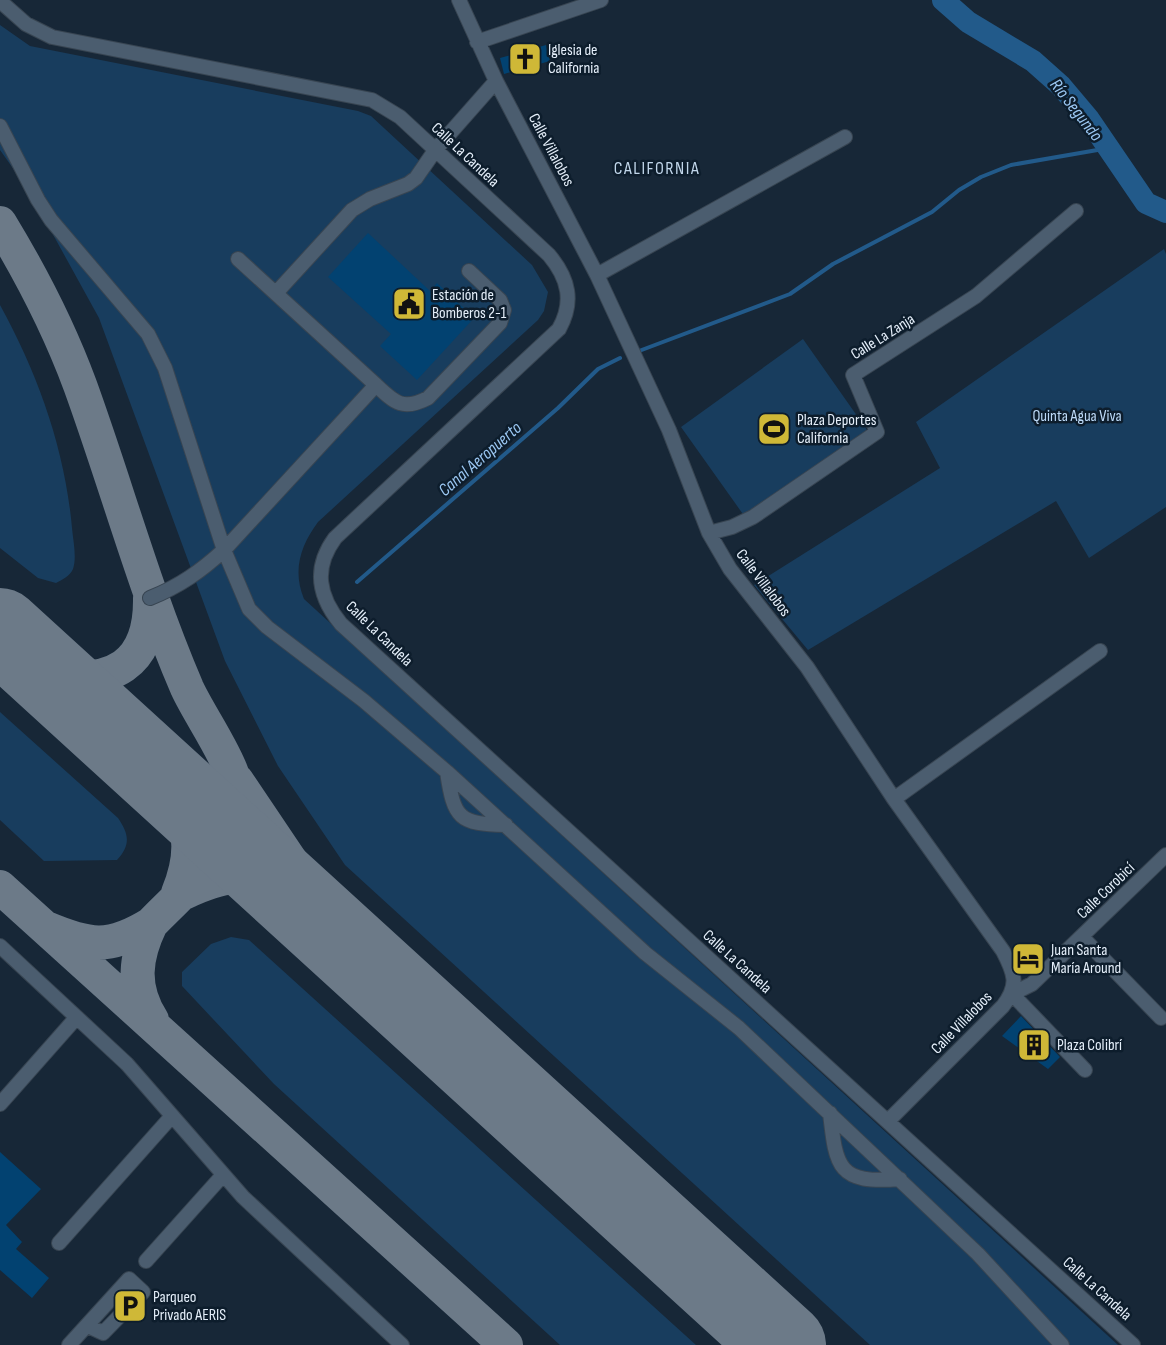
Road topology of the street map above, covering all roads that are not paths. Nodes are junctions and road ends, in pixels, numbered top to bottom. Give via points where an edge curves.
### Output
1 (459, 0) edge
2 (601, 0) edge
3 (0, 1) edge
4 (477, 42) junction
5 (496, 81) junction
6 (0, 126) edge
7 (845, 137) dead end
8 (436, 149) junction
9 (1076, 211) dead end
10 (238, 259) dead end
11 (469, 271) dead end
12 (597, 275) junction
13 (276, 294) junction
14 (376, 385) junction
15 (709, 533) junction
16 (225, 550) junction
17 (150, 598) dead end
18 (1101, 651) dead end
19 (447, 772) junction
20 (894, 799) junction
21 (506, 825) junction
22 (1166, 855) edge
23 (1082, 937) junction
24 (0, 946) edge
25 (1012, 994) junction
26 (76, 1018) junction
27 (1161, 1018) dead end
28 (1085, 1070) dead end
29 (0, 1104) edge
30 (830, 1113) junction
31 (172, 1116) junction
32 (888, 1121) junction
33 (223, 1175) junction
34 (900, 1179) junction
35 (60, 1243) dead end
36 (146, 1261) dead end
37 (88, 1326) dead end
38 (69, 1345) edge
39 (402, 1345) edge
40 (1062, 1345) edge
41 (1133, 1345) edge

1 - 4 street, Calle Villalobos
2 - 4 street
3 - 8 street, Calle La Candela via 26,24 52,37 372,100 400,117
4 - 5 street, Calle Villalobos
5 - 8 street
5 - 12 street, Calle Villalobos
6 - 16 street via 51,220 148,334 165,368
7 - 12 street
8 - 13 street via 408,184 352,210
8 - 32 street, Calle La Candela via 558,265 568,290 567,311 550,341 336,538 327,549 320,570 326,603 340,624
9 - 15 street, Calle La Zanja via 976,296 853,375 877,432 753,517
10 - 13 street
11 - 14 street via 500,300 504,310 500,323 428,398 413,406 395,402
12 - 15 street, Calle Villalobos via 669,430
13 - 14 street
14 - 16 street
15 - 20 street, Calle Villalobos via 730,569 807,667
16 - 17 street via 197,574
16 - 19 street via 249,609 267,627 364,701
18 - 20 street
19 - 21 street
19 - 21 street via 455,809 462,819 477,825
20 - 25 street, Calle Villalobos via 1003,951 1012,969
21 - 30 street via 645,953 739,1029
22 - 23 street, Calle Corobicí
23 - 25 street, Calle Corobicí via 1032,984
23 - 27 street
24 - 26 street
25 - 28 street
25 - 32 street, Calle Villalobos
26 - 29 street
26 - 31 street via 122,1060
30 - 34 street
30 - 34 street via 833,1146 847,1173 862,1180
31 - 33 street
31 - 35 street
32 - 41 street, Calle La Candela
33 - 36 street
33 - 39 street
34 - 40 street via 978,1254
37 - 38 street

